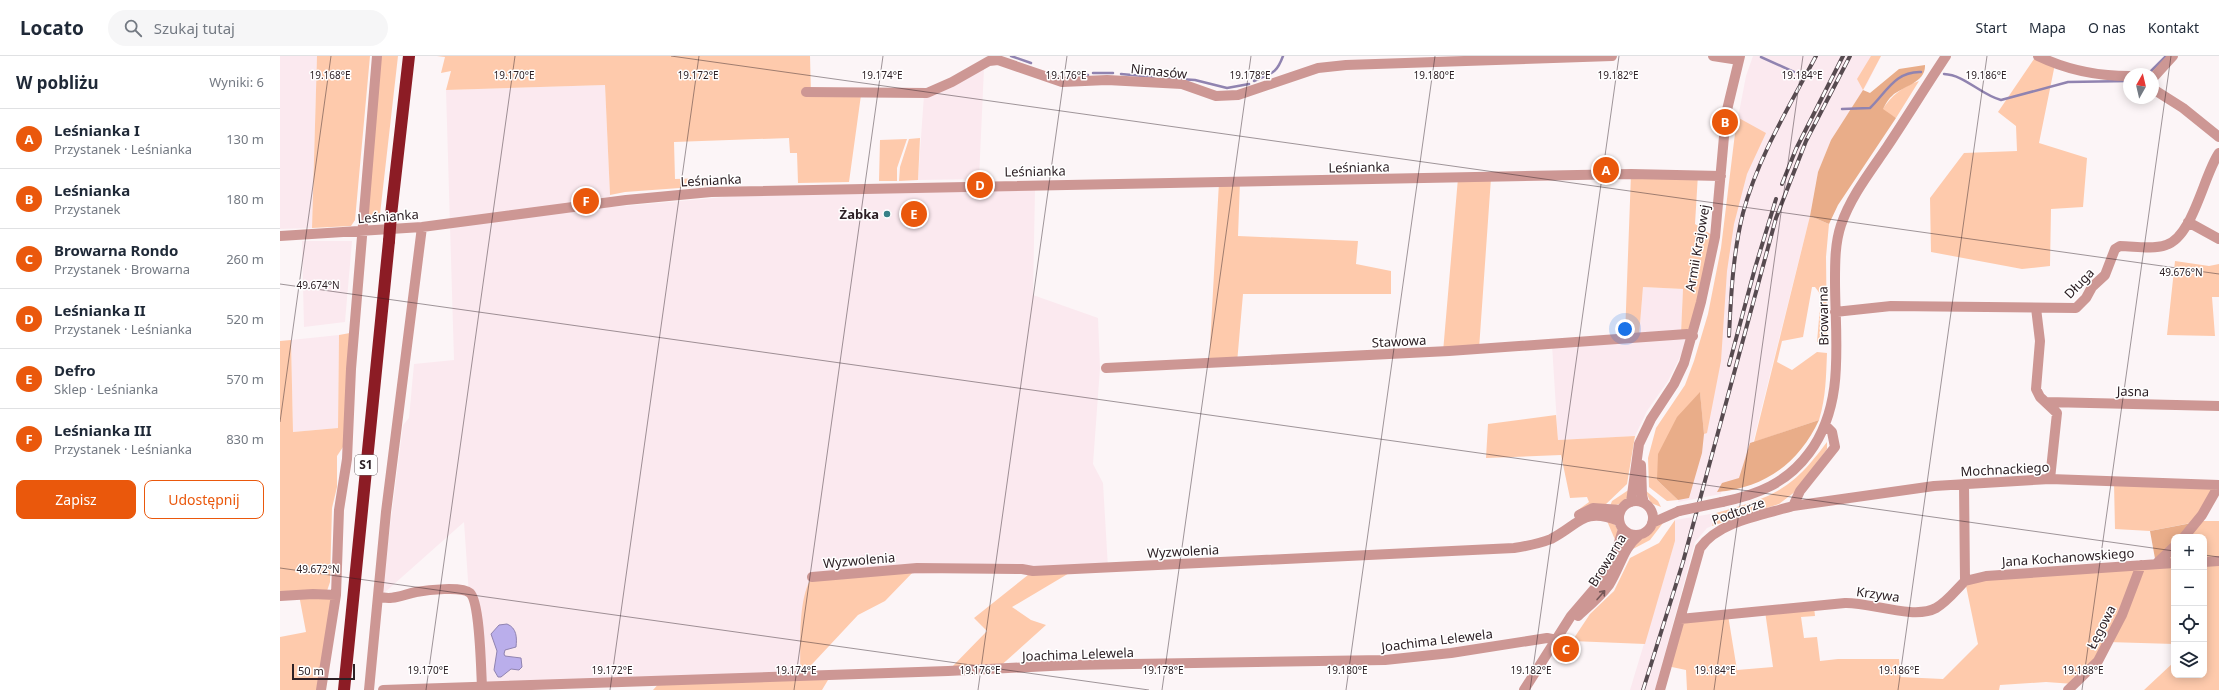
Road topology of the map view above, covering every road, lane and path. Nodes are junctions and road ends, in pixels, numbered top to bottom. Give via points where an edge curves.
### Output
1 (377, 56) edge
2 (410, 56) edge
3 (1612, 56) edge
4 (1713, 56) edge
5 (1946, 56) edge
6 (2038, 56) edge
7 (2173, 56) edge
8 (1740, 58) edge
9 (2159, 71) edge
10 (2123, 76) edge
11 (806, 92) dead end
12 (2159, 93) edge
13 (2219, 138) edge
14 (2219, 153) edge
15 (1721, 176) junction
16 (2188, 222) junction
17 (422, 227) junction
18 (362, 231) junction
19 (280, 236) edge
20 (2219, 239) edge
21 (2036, 308) junction
22 (1835, 312) junction
23 (1693, 336) junction
24 (1106, 368) dead end
25 (2047, 402) junction
26 (2219, 406) edge
27 (1826, 426) junction
28 (1644, 433) junction
29 (2050, 479) junction
30 (1964, 484) junction
31 (2219, 485) edge
32 (1631, 502) junction
33 (1644, 503) junction
34 (1793, 506) junction
35 (1621, 510) junction
36 (1679, 511) junction
37 (1652, 512) junction
38 (1652, 523) junction
39 (1621, 525) junction
40 (2186, 534) edge
41 (1639, 535) junction
42 (1553, 538) junction
43 (2171, 550) edge
44 (2219, 561) edge
45 (2207, 562) edge
46 (2171, 563) edge
47 (2156, 564) junction
48 (2141, 565) junction
49 (812, 577) dead end
50 (1965, 581) junction
51 (336, 595) junction
52 (280, 596) edge
53 (378, 596) junction
54 (1680, 619) junction
55 (1560, 635) junction
56 (482, 687) junction
57 (321, 690) edge
58 (344, 690) edge
59 (369, 690) edge
60 (383, 690) edge
61 (1524, 690) edge
62 (1660, 690) edge
63 (2068, 690) edge

1 - 18 street
2 - 58 highway, S1, bridge via 391,215
3 - 11 street, Nimasów via 1346,65 1318,68 1238,95 1216,96 1182,84 1107,80 1062,82 998,60 927,92
4 - 8 street
5 - 22 street, Browarna via 1848,209 1836,245
6 - 10 street via 2076,71
7 - 9 street
8 - 15 street, Armii Krajowej via 1726,114
12 - 13 street via 2183,108
14 - 16 street, Długa
15 - 17 street, Leśnianka via 1631,174 711,192 618,201
15 - 23 street, Armii Krajowej via 1715,237
16 - 20 street
16 - 21 street, Długa via 2176,241 2167,245 2120,246 2115,249 2105,275 2076,308
17 - 18 street, Leśnianka
17 - 53 street
18 - 19 street, Leśnianka
18 - 51 street via 347,459 339,510
21 - 22 street, Długa via 1891,306
21 - 25 street via 2040,341 2036,390
22 - 27 street, Browarna via 1835,385
23 - 24 street, Stawowa via 1687,334 1449,351
23 - 28 street, Armii Krajowej via 1674,384
25 - 26 street, Jasna
25 - 29 street via 2057,413
27 - 34 street via 1832,432 1835,447 1800,491
27 - 36 street, Browarna, bridge via 1804,461 1784,479 1764,490
28 - 32 street, Armii Krajowej via 1639,444
28 - 33 street, Armii Krajowej via 1641,468
29 - 30 street, Mochnackiego
29 - 31 street, Mochnackiego
30 - 34 street, Mochnackiego
30 - 50 street
31 - 40 street via 2202,515
32 - 33 street
32 - 35 street
33 - 37 street
34 - 54 street, Podtorze via 1720,528 1706,540 1697,557
35 - 39 street
35 - 42 street, Wyzwolenia via 1588,510 1569,522
36 - 37 street, Browarna
36 - 38 street, Browarna
37 - 38 street
38 - 41 street via 1647,531
39 - 41 street via 1630,534
39 - 42 street, Wyzwolenia via 1605,516 1588,516
39 - 55 street, Browarna via 1615,553 1601,581 1571,616
55 -> 41 street, Browarna via 1608,585 1626,549
42 - 49 street, Wyzwolenia via 1542,543 1514,548 1033,571 917,568
43 - 47 street
44 - 45 street
46 - 47 street, Jana Kochanowskiego
47 - 48 street, Jana Kochanowskiego
48 - 50 street, Jana Kochanowskiego via 1986,576
48 - 63 street, Łęgowa via 2122,614 2098,661
50 - 54 street, Krzywa via 1944,602 1930,611 1885,610 1858,602
51 - 52 street
51 - 57 street
53 - 56 street via 390,599 423,591 450,589 466,590 471,594 477,614
53 - 59 street
54 - 62 street, Podtorze
55 - 56 street, Joachima Lelewela via 1451,653 1385,660 1070,665
55 - 61 street, Browarna
56 - 60 street, Joachima Lelewela

